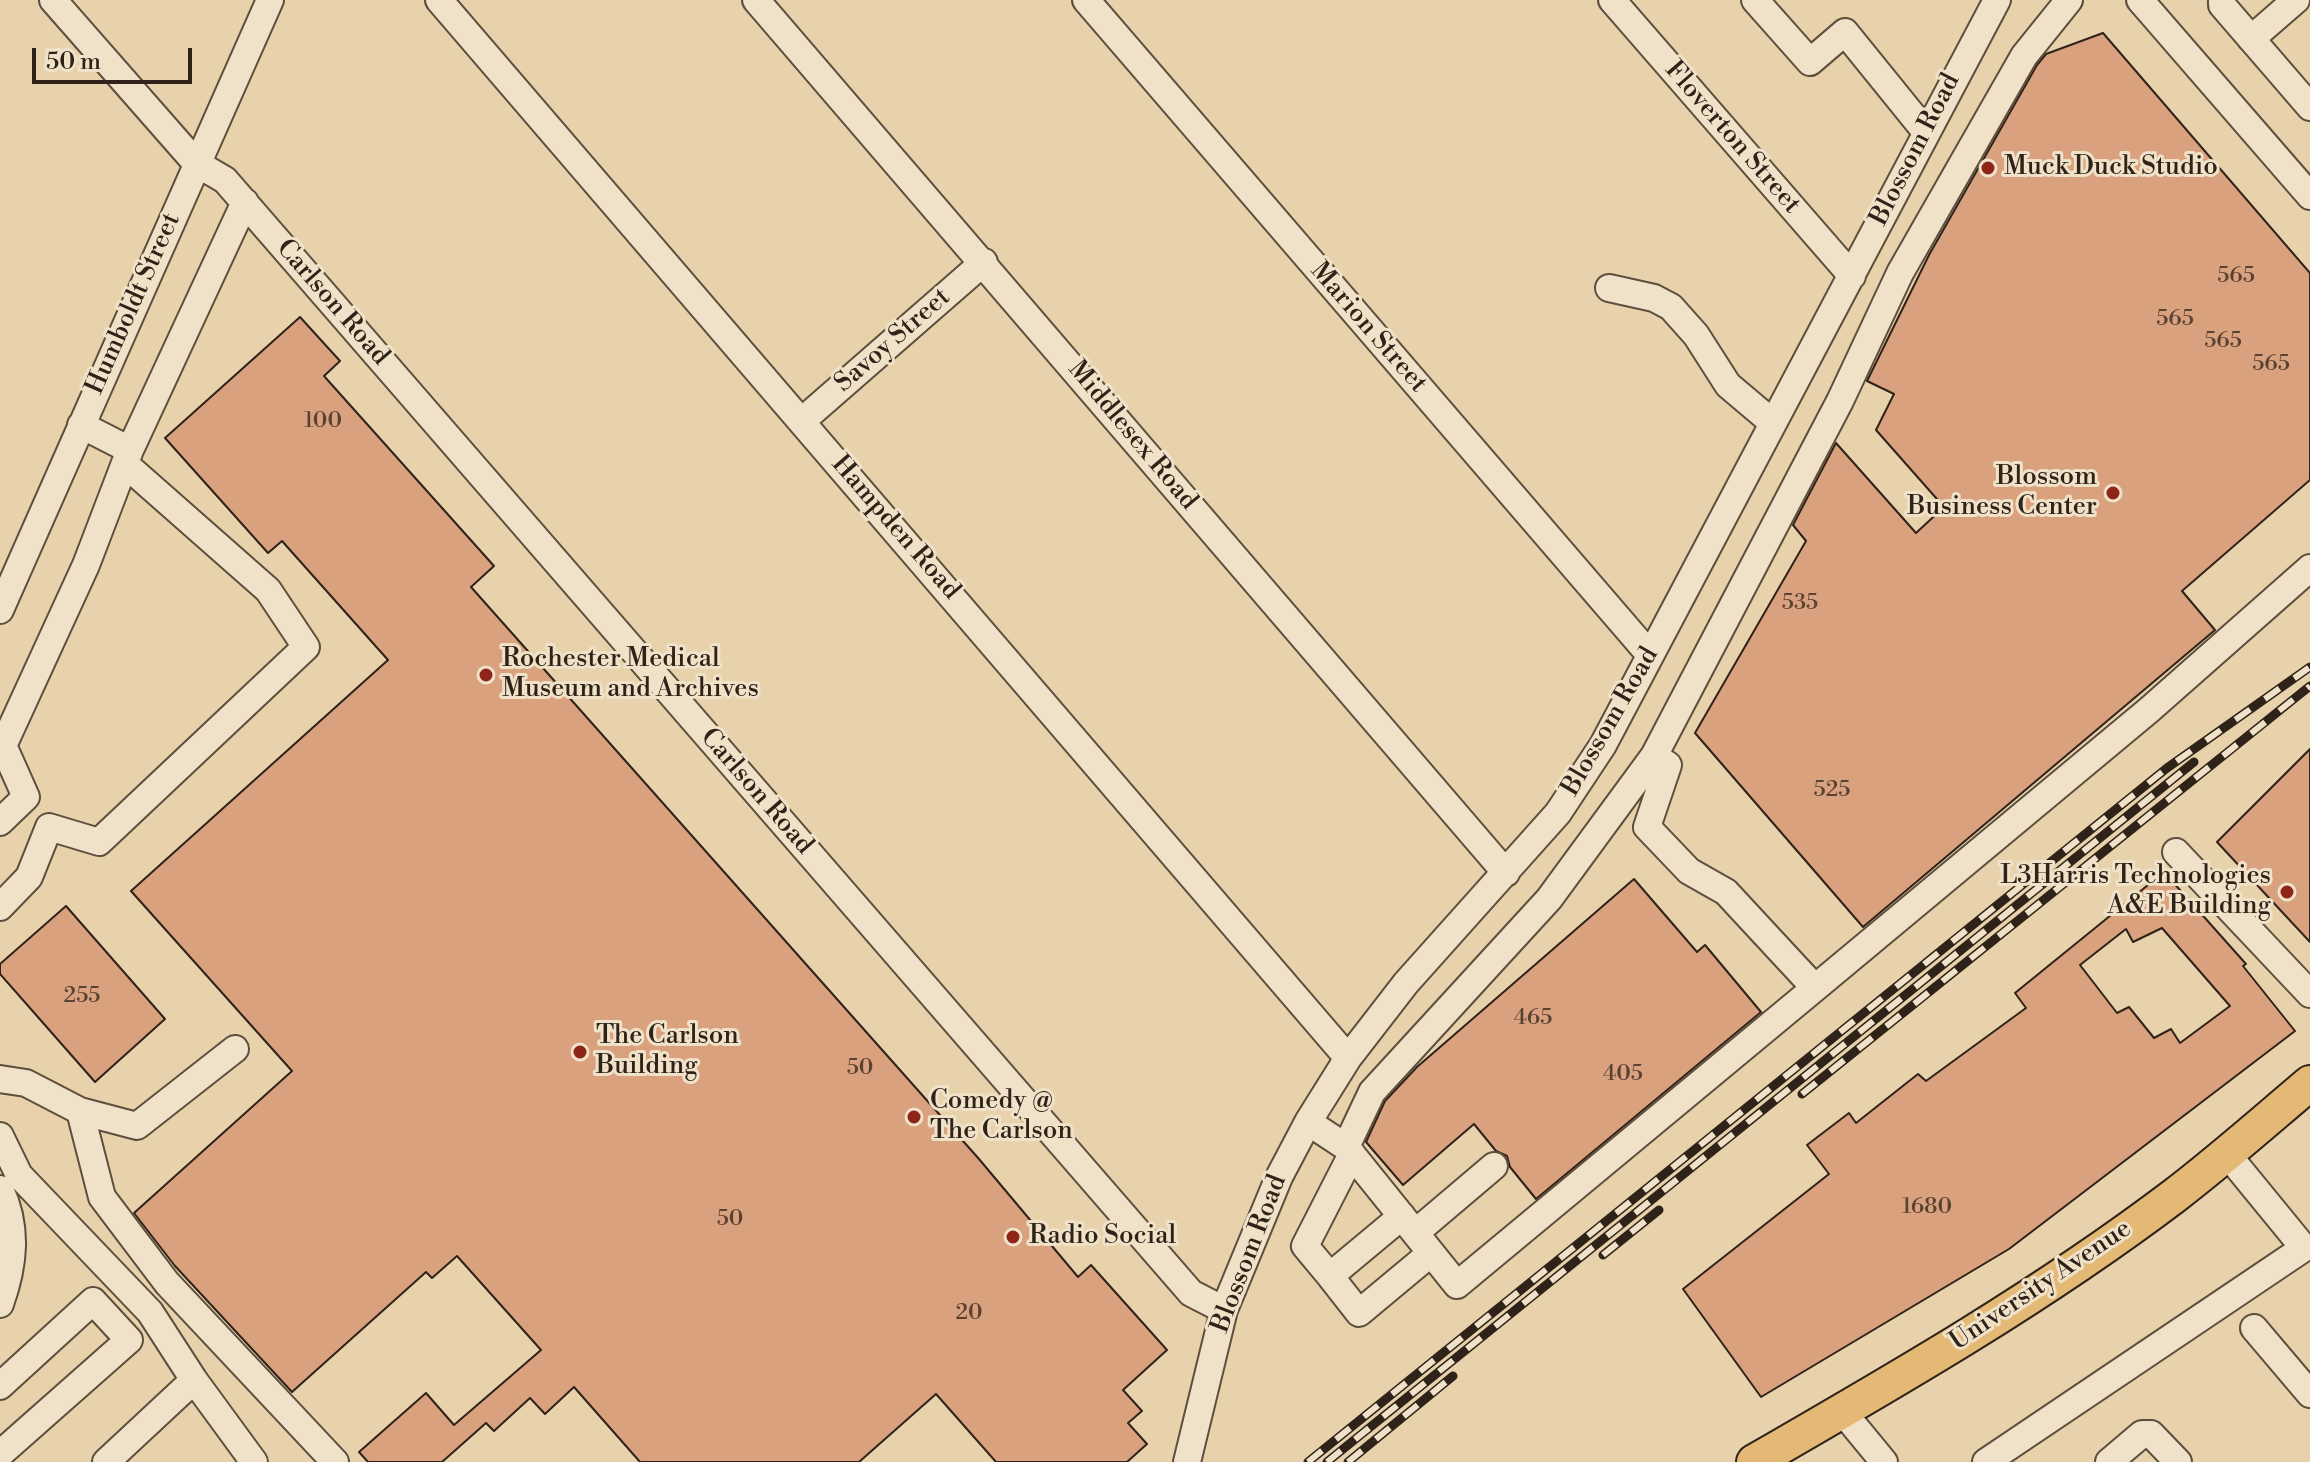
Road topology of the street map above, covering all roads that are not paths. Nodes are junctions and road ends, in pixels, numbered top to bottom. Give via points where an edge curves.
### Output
1 (53, 0) edge
2 (270, 0) edge
3 (439, 0) edge
4 (756, 0) edge
5 (1086, 0) edge
6 (1612, 0) edge
7 (1755, 0) edge
8 (1997, 0) edge
9 (2069, 0) edge
10 (2140, 0) edge
11 (2222, 0) edge
12 (2295, 0) edge
13 (2310, 17) edge
14 (2251, 39) junction
15 (2310, 107) edge
16 (1926, 132) junction
17 (196, 163) junction
18 (2310, 196) edge
19 (245, 202) junction
20 (984, 262) junction
21 (1852, 276) junction
22 (1609, 288) dead end
23 (803, 420) junction
24 (1773, 423) junction
25 (81, 425) junction
26 (127, 457) junction
27 (2310, 568) edge
28 (1, 603) edge
29 (1650, 655) junction
30 (1, 748) edge
31 (1654, 756) junction
32 (26, 797) junction
33 (0, 822) edge
34 (49, 827) junction
35 (2176, 852) dead end
36 (1506, 873) junction
37 (0, 907) edge
38 (1815, 988) junction
39 (2310, 994) edge
40 (235, 1049) dead end
41 (1348, 1058) junction
42 (0, 1079) edge
43 (2310, 1083) edge
44 (80, 1111) junction
45 (1308, 1122) junction
46 (0, 1136) edge
47 (1349, 1151) junction
48 (2227, 1154) junction
49 (1494, 1166) dead end
50 (0, 1189) edge
51 (1416, 1234) junction
52 (1330, 1276) junction
53 (0, 1304) edge
54 (1224, 1310) junction
55 (2254, 1328) dead end
56 (194, 1380) junction
57 (1, 1382) edge
58 (2310, 1394) edge
59 (1842, 1411) junction
60 (0, 1454) edge
61 (1775, 1457) edge
62 (106, 1462) edge
63 (254, 1462) edge
64 (335, 1462) edge
65 (1187, 1462) edge
66 (1884, 1462) edge
67 (1986, 1462) edge
68 (2109, 1462) edge
69 (2178, 1462) edge

1 - 17 street, Carlson Road
2 - 17 street, Humboldt Street
3 - 23 street, Hampden Road
4 - 20 street, Middlesex Road
5 - 29 street, Marion Street
6 - 21 street, Floverton Street
7 - 16 street via 1810,62 1845,32
8 - 16 street, Blossom Road
9 - 31 street via 2024,56 1900,273 1840,401
10 - 18 street
11 - 14 street
12 - 13 street
12 - 14 street
14 - 15 street
16 - 21 street, Blossom Road
17 - 19 street, Carlson Road via 225,180
17 - 25 street, Humboldt Street
19 - 26 street
19 - 54 street, Carlson Road via 1191,1293
20 - 23 street, Savoy Street
20 - 36 street, Middlesex Road
21 - 24 street, Blossom Road
22 - 24 street via 1671,307 1728,385
23 - 41 street, Hampden Road
24 - 29 street, Blossom Road
25 - 26 street
25 - 28 street, Humboldt Street
26 - 30 street via 86,565
26 - 34 street via 268,590 306,647 99,842
27 - 38 street via 2149,710
29 - 36 street, Blossom Road via 1603,745 1558,813
30 - 32 street
31 - 38 street via 1668,765 1647,827 1689,871 1726,892
31 - 47 street via 1549,899 1372,1092
32 - 33 street
32 - 34 street
34 - 37 street via 29,877
35 - 39 street
36 - 41 street, Blossom Road via 1406,983
38 - 51 street via 1457,1285
40 - 44 street via 137,1126
41 - 45 street, Blossom Road
42 - 44 street via 26,1083
43 - 48 main road, University Avenue
44 - 64 street via 102,1197 167,1283
45 - 47 street
45 - 54 street, Blossom Road via 1268,1201
46 - 56 street via 19,1175 150,1312
47 - 51 street
47 - 52 street via 1305,1246
48 - 59 main road, University Avenue via 2105,1246
48 - 67 street via 2304,1248
49 - 51 street
50 - 53 street via 10,1210 13,1239
51 - 52 street
51 - 52 street via 1359,1313
54 - 65 street, Blossom Road
55 - 58 street
56 - 62 street
56 - 63 street
57 - 60 street via 93,1301 129,1340
59 - 61 main road, University Avenue
59 - 66 street
68 - 69 street via 2142,1434 2151,1434

